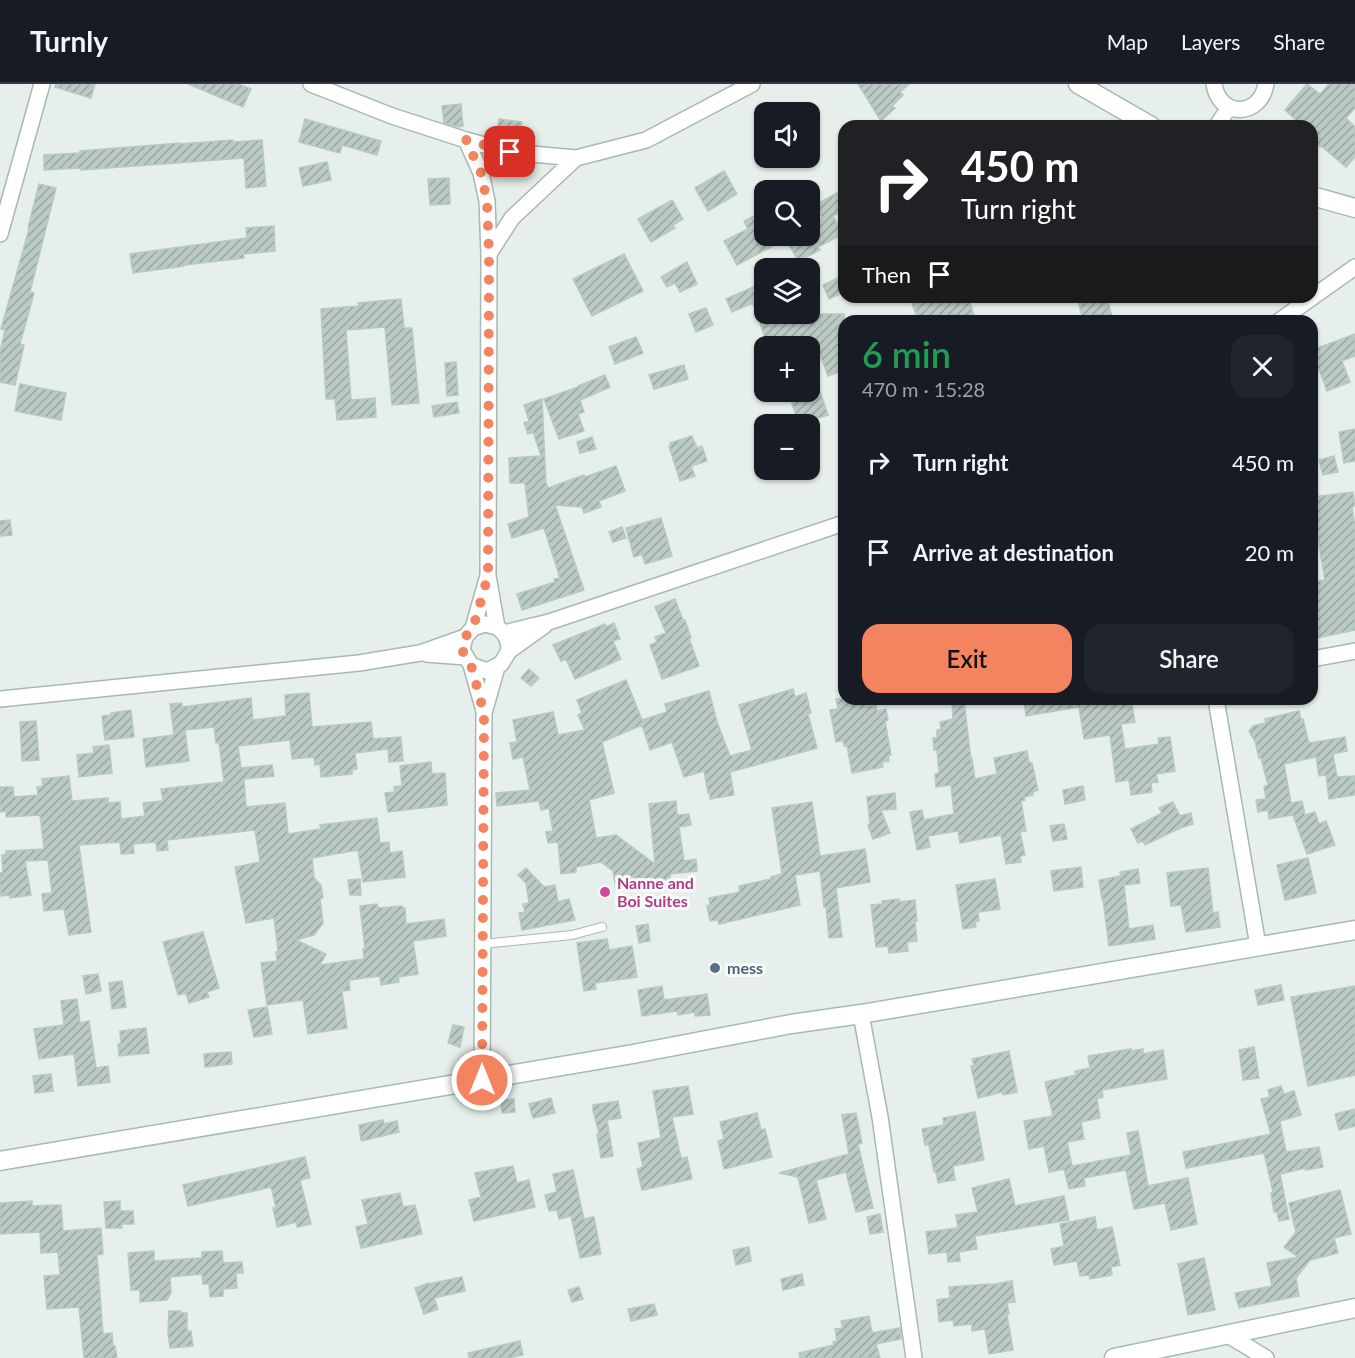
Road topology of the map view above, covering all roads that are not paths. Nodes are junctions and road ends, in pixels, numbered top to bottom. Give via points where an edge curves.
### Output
1 (42, 84) edge
2 (311, 84) edge
3 (752, 84) edge
4 (1078, 84) edge
5 (1214, 84) edge
6 (1266, 84) edge
7 (1229, 107) junction
8 (1141, 120) edge
9 (1221, 120) edge
10 (466, 140) junction
11 (576, 158) junction
12 (1318, 198) edge
13 (1355, 208) edge
14 (0, 234) edge
15 (489, 254) junction
16 (1355, 267) edge
17 (1318, 293) edge
18 (1304, 303) edge
19 (1287, 315) edge
20 (838, 525) edge
21 (488, 576) junction
22 (549, 622) junction
23 (500, 630) junction
24 (469, 632) junction
25 (509, 651) junction
26 (1355, 651) edge
27 (420, 653) junction
28 (1318, 658) edge
29 (468, 661) junction
30 (497, 666) junction
31 (0, 699) edge
32 (1217, 705) edge
33 (484, 713) junction
34 (602, 927) dead end
35 (1355, 930) edge
36 (483, 944) junction
37 (1258, 946) junction
38 (861, 1014) junction
39 (482, 1080) junction
40 (0, 1161) edge
41 (1355, 1308) edge
42 (1228, 1335) junction
43 (915, 1358) edge
44 (1114, 1358) edge
45 (1266, 1358) edge

1 - 14 street
2 - 10 street
3 - 11 street via 646,140
4 - 8 street
5 - 7 street via 1221,102
6 - 7 street via 1254,105 1246,109
7 - 9 street
10 - 11 street via 510,152
10 - 15 street via 481,173 487,201
11 - 15 street via 512,218
12 - 13 street
15 - 21 street
16 - 17 street
18 - 19 street
20 - 22 street
21 - 23 street
21 - 24 street
22 - 23 street
22 - 25 street
23 - 24 street via 485,624
23 - 25 street via 508,641
24 - 27 street
24 - 29 street via 462,650
25 - 30 street
26 - 28 street
27 - 29 street
27 - 31 street via 359,663
29 - 30 street via 487,671
29 - 33 street
30 - 33 street
32 - 37 street
33 - 36 street
34 - 36 lane via 572,935
35 - 37 street
36 - 39 street
37 - 38 street
38 - 39 street
38 - 43 street
39 - 40 street
41 - 42 street
42 - 44 street
42 - 45 street

